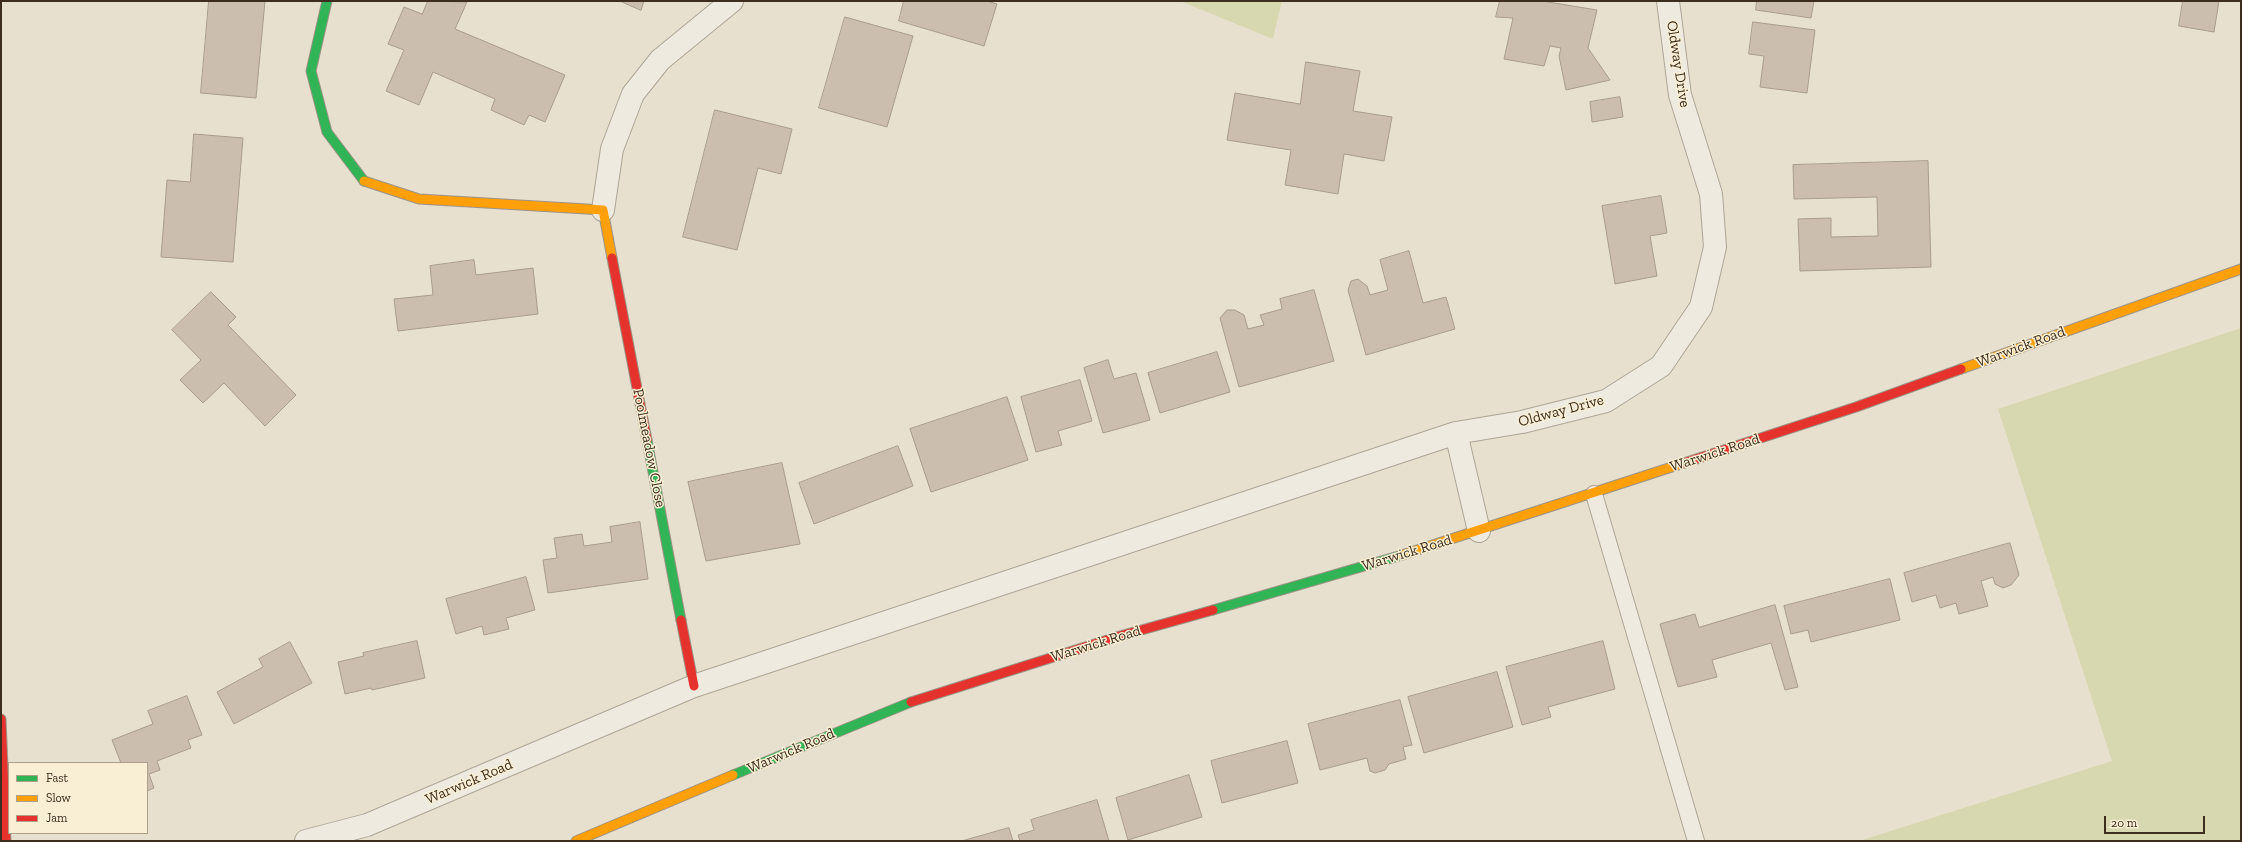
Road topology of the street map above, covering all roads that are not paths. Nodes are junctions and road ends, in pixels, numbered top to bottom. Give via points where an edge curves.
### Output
1 (327, 1) edge
2 (732, 1) edge
3 (1668, 1) edge
4 (603, 210) junction
5 (2241, 269) edge
6 (1456, 433) junction
7 (1594, 494) junction
8 (1479, 531) junction
9 (694, 686) junction
10 (1, 718) edge
11 (370, 833) edge
12 (6, 841) edge
13 (306, 841) edge
14 (576, 841) edge
15 (1696, 841) edge

1 - 4 main road via 312,71 327,132 366,182 419,199
2 - 4 street, Poolmeadow Close via 660,60 633,94 612,149
3 - 6 street, Oldway Drive via 1680,95 1712,194 1715,247 1701,307 1661,366 1606,400 1522,422
4 - 9 main road, Poolmeadow Close
5 - 7 main road, Warwick Road via 2209,278 1856,407
6 - 8 street
6 - 9 street, Warwick Road
7 - 8 main road, Warwick Road
7 - 15 lane
8 - 14 main road, Warwick Road via 1333,576 1120,636 900,705
9 - 11 street, Warwick Road
10 - 12 main road
11 - 13 street, Warwick Road

